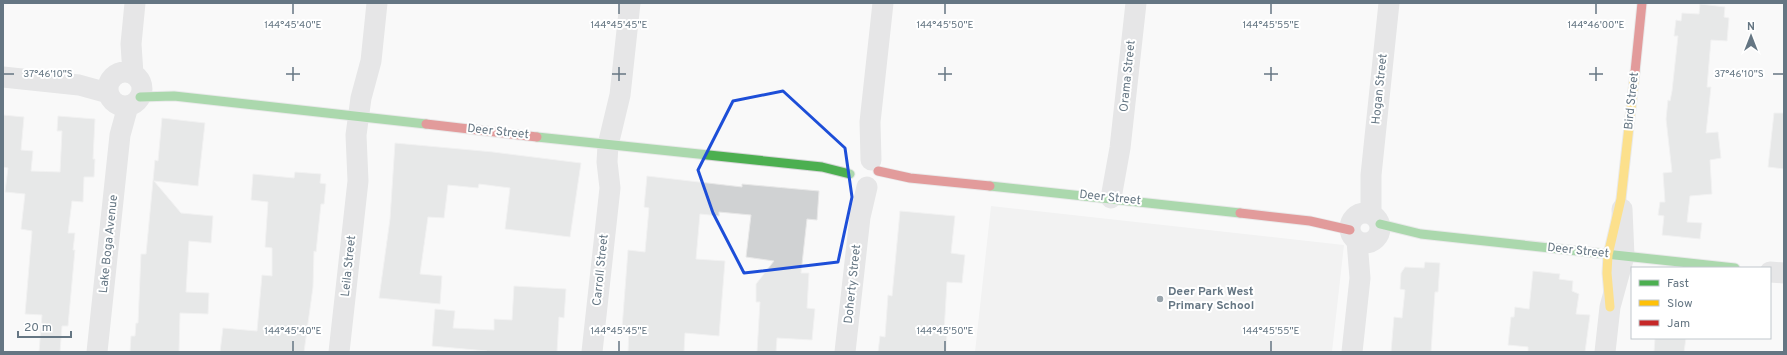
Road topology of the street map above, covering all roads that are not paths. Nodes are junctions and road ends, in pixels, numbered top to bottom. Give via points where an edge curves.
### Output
1 (135, 3) edge
2 (377, 3) edge
3 (630, 3) edge
4 (883, 3) edge
5 (1136, 3) edge
6 (1389, 3) edge
7 (1642, 3) edge
8 (3, 77) edge
9 (125, 90) junction
10 (174, 96) joint
11 (365, 118) junction
12 (615, 146) junction
13 (822, 167) joint
14 (864, 173) junction
15 (910, 178) joint
16 (1116, 198) junction
17 (1621, 199) joint
18 (1310, 221) joint
19 (1365, 227) junction
20 (1421, 234) joint
21 (1616, 255) junction
22 (1726, 267) edge
23 (1771, 272) edge
24 (1784, 273) edge
25 (97, 352) edge
26 (340, 352) edge
27 (592, 352) edge
28 (845, 352) edge
29 (1352, 352) edge
30 (1605, 352) edge

1 - 9 street, Lake Boga Avenue
2 - 11 street, Leila Street via 371,61 373,99
3 - 12 street, Carroll Street via 620,95 622,128
4 - 14 street, Doherty Street
5 - 16 street, Orama Street
6 - 19 street, Hogan Street
7 - 17 street, Bird Street
8 - 9 street, Deer Street
9 - 10 street, Deer Street
9 - 25 street, Lake Boga Avenue
10 - 11 street, Deer Street
11 - 12 street, Deer Street
11 - 26 street, Leila Street via 369,137 358,181
12 - 13 street, Deer Street
12 - 27 street, Carroll Street via 619,164 610,188
13 - 14 street, Deer Street
14 - 15 street, Deer Street
14 - 28 street, Doherty Street
15 - 16 street, Deer Street
16 - 18 street, Deer Street
17 - 21 street, Bird Street
18 - 19 street, Deer Street
19 - 20 street, Deer Street
19 - 29 street, Hogan Street
20 - 21 street, Deer Street
21 - 22 street, Deer Street
21 - 30 street, Bird Street
23 - 24 street

